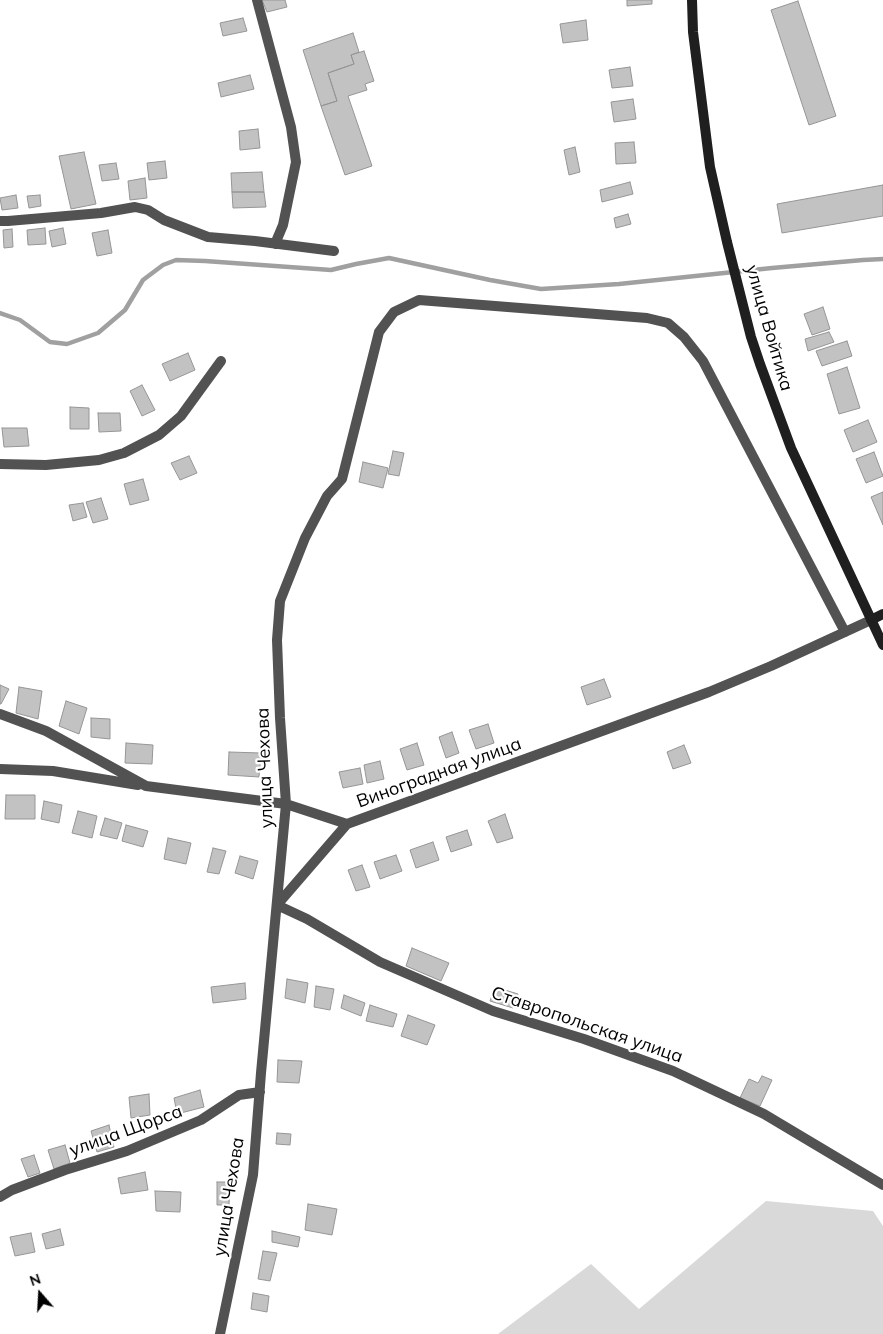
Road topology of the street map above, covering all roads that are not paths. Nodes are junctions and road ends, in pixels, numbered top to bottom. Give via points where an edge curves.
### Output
1 (257, 0) edge
2 (692, 0) edge
3 (0, 221) edge
4 (275, 244) junction
5 (334, 251) dead end
6 (221, 360) dead end
7 (0, 464) edge
8 (883, 614) edge
9 (871, 620) junction
10 (845, 632) junction
11 (883, 645) edge
12 (0, 714) edge
13 (0, 769) edge
14 (146, 786) junction
15 (286, 804) junction
16 (347, 824) junction
17 (277, 906) junction
18 (260, 1092) junction
19 (883, 1185) edge
20 (0, 1196) edge
21 (220, 1334) edge

1 - 4 street via 291,127 296,162 284,225
2 - 9 main road, улица Войтика via 710,168 751,337 791,448
3 - 4 street via 136,207 208,237
4 - 5 street
6 - 7 street via 181,416 159,435 124,453 99,460 46,465
8 - 9 main road, Виноградная улица
9 - 10 street, Виноградная улица
9 - 11 main road, улица Войтика
10 - 15 street, улица Чехова via 703,361 684,336 668,324 647,318 418,300 394,312 379,332 342,479 327,496 305,538 280,600 277,640
10 - 16 street, Виноградная улица via 709,692
12 - 14 street, Виноградная улица via 46,731
13 - 14 street via 53,771
14 - 15 street, Виноградная улица
15 - 16 street, Виноградная улица
15 - 17 street, улица Чехова
16 - 17 street
17 - 18 street, улица Чехова
17 - 19 street, Ставропольская улица via 307,919 380,962 493,1011 673,1071 764,1114
18 - 20 street, улица Щорса via 239,1095 201,1120 127,1151 65,1170
18 - 21 street, улица Чехова via 253,1176

